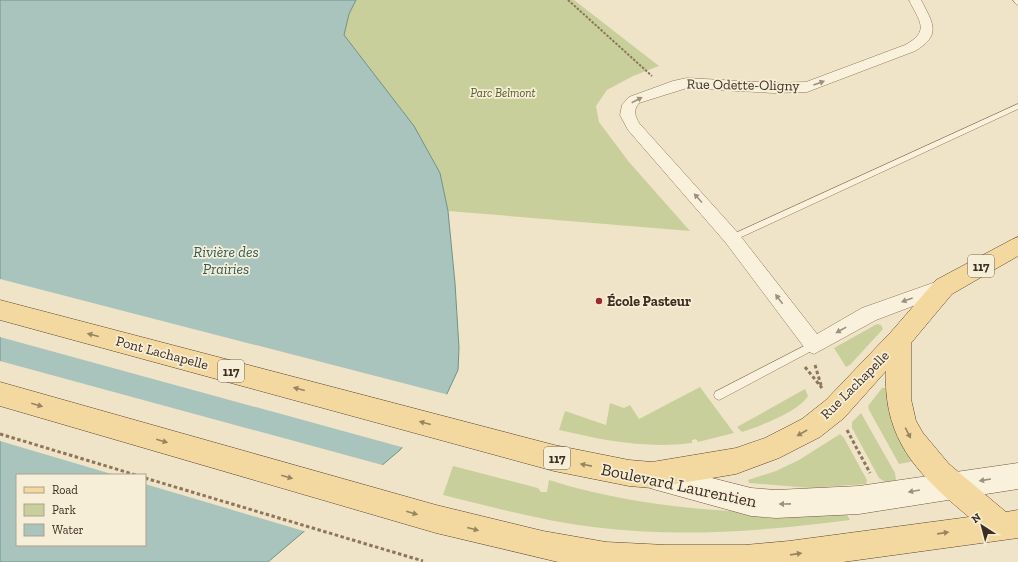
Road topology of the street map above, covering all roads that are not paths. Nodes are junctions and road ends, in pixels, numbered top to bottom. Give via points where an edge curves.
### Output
1 (915, 0) edge
2 (1016, 0) edge
3 (1018, 3) edge
4 (1018, 106) edge
5 (732, 238) junction
6 (1018, 246) edge
7 (944, 287) junction
8 (0, 310) edge
9 (899, 340) junction
10 (814, 352) junction
11 (0, 394) edge
12 (719, 395) dead end
13 (463, 433) joint
14 (652, 475) junction
15 (1018, 476) edge
16 (953, 485) junction
17 (1009, 525) edge

5 -> 1 street, Rue Odette-Oligny via 629,120 629,105 634,100 687,83 788,89 815,84 924,41 928,28
2 - 3 lane
4 - 5 lane
10 -> 5 street, Rue Odette-Oligny
6 - 7 main road, Rue Lachapelle / 117
7 - 9 main road, Rue Lachapelle / 117
7 -> 10 street, Rue Lachapelle via 869,314
13 -> 8 main road, Pont Lachapelle / 117
9 -> 14 main road, Rue Lachapelle / 117 via 835,409 800,434 770,449 736,461
9 -> 16 main road via 899,401 905,428 918,449
10 - 12 lane
11 -> 17 main road via 436,519 580,552 629,557 745,559
14 -> 13 main road, Boulevard Laurentien / 117 via 583,464
16 -> 14 street, Boulevard Laurentien via 859,500 776,504 751,502
15 -> 16 street, Boulevard Laurentien
16 - 17 main road

